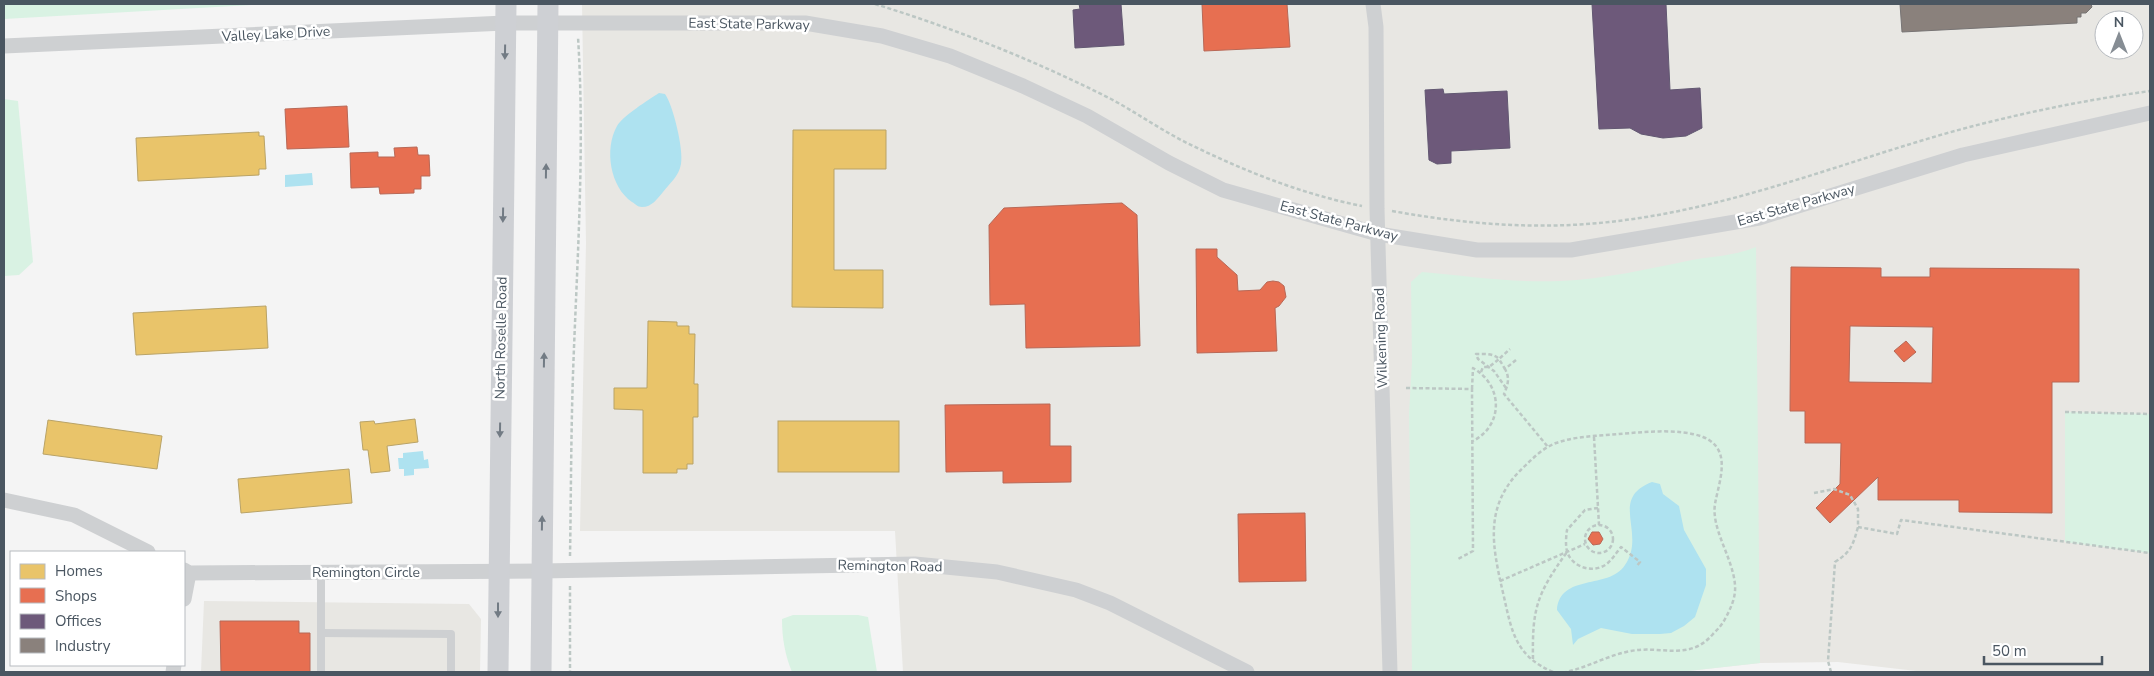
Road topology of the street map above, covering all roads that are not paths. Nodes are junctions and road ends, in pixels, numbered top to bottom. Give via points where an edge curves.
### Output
1 (1372, 4) edge
2 (548, 13) edge
3 (506, 14) edge
4 (4, 46) edge
5 (2150, 113) edge
6 (1378, 234) junction
7 (4, 500) edge
8 (146, 551) edge
9 (498, 571) junction
10 (542, 571) junction
11 (187, 572) edge
12 (321, 572) junction
13 (185, 591) edge
14 (321, 633) junction
15 (321, 672) edge
16 (450, 672) edge
17 (498, 672) edge
18 (541, 672) edge
19 (1248, 672) edge
20 (1390, 672) edge

1 - 6 street, Wilkening Road via 1376,27
2 - 3 street, Valley Lake Drive
2 - 6 street, East State Parkway via 577,23 805,23 882,36 950,56 1023,86 1087,116 1223,190
10 -> 2 main road
3 - 4 street, Valley Lake Drive
3 -> 9 main road, North Roselle Road
5 - 6 street, East State Parkway via 1963,155 1759,218 1571,250 1476,250
6 - 20 street, Wilkening Road
7 - 8 street via 74,515
9 - 10 street, Remington Circle
9 - 12 street, Remington Circle
9 -> 17 main road, North Roselle Road
10 - 18 main road
10 - 19 street, Remington Road via 915,564 997,572 1076,590 1110,603
11 - 12 street, Remington Circle
11 - 13 street, Remington Circle
12 - 14 lane
14 - 15 lane
14 - 16 lane via 451,634

